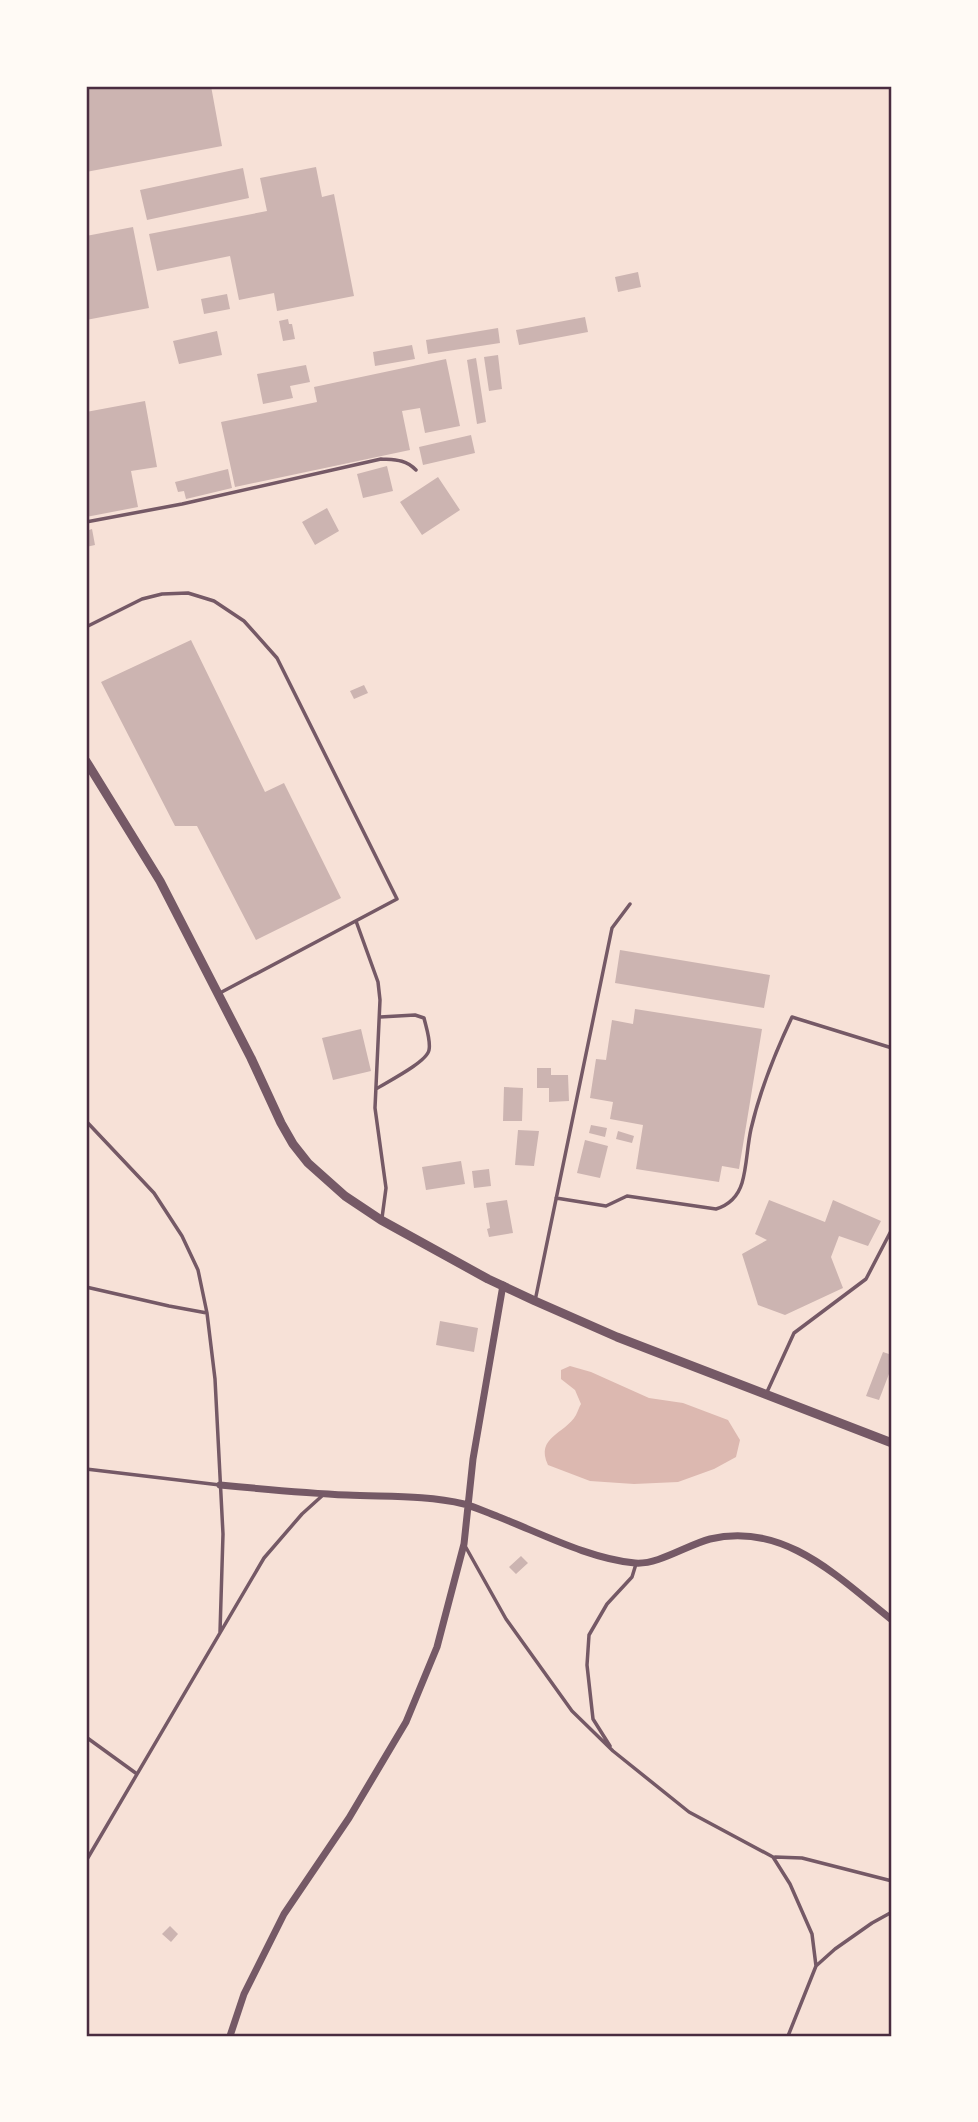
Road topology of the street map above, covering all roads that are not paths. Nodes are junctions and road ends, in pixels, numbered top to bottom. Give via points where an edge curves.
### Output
1 (416, 470) dead end
2 (86, 522) edge
3 (86, 627) edge
4 (86, 761) edge
5 (630, 904) dead end
6 (356, 920) junction
7 (218, 994) junction
8 (380, 1017) junction
9 (892, 1048) edge
10 (375, 1090) junction
11 (86, 1121) edge
12 (556, 1199) junction
13 (381, 1220) junction
14 (892, 1230) edge
15 (503, 1285) junction
16 (86, 1287) edge
17 (535, 1301) junction
18 (207, 1312) junction
19 (766, 1394) junction
20 (892, 1443) edge
21 (86, 1469) edge
22 (220, 1485) junction
23 (324, 1494) junction
24 (469, 1506) junction
25 (464, 1544) junction
26 (637, 1563) junction
27 (892, 1620) edge
28 (220, 1632) junction
29 (86, 1737) edge
30 (612, 1751) junction
31 (137, 1774) junction
32 (773, 1857) junction
33 (86, 1861) edge
34 (892, 1881) edge
35 (892, 1912) edge
36 (816, 1966) junction
37 (230, 2036) edge
38 (789, 2036) edge

1 - 2 lane via 408,463 381,459
3 - 6 lane via 142,599 188,593 215,601 244,621 277,658 397,899
4 - 7 street via 160,881
5 - 12 lane via 612,928
6 - 7 lane
6 - 8 lane via 378,982
7 - 13 street via 293,1144 345,1196
8 - 10 lane
8 - 10 lane via 424,1018 430,1049 428,1055
9 - 12 lane via 792,1017 769,1067 741,1184 725,1206 716,1209 627,1196 606,1206
10 - 13 lane via 386,1188
11 - 18 lane via 155,1194 182,1236 198,1270
12 - 17 lane
13 - 15 street
14 - 19 lane via 866,1279 794,1333
15 - 17 street
15 - 24 street
16 - 18 lane
17 - 19 street
18 - 22 lane
19 - 20 street
21 - 22 lane
22 - 23 street
22 - 28 lane
23 - 24 street via 442,1499
23 - 28 lane via 264,1558
24 - 25 street
24 - 26 street via 592,1553
25 - 30 lane via 506,1619 557,1691
25 - 37 street via 437,1647 406,1722 284,1914 244,1994
26 - 27 street via 712,1539 765,1538 820,1562
26 - 30 lane via 632,1577 607,1604 589,1635 593,1719
28 - 31 lane
29 - 31 lane
30 - 32 lane via 689,1812
31 - 33 lane
32 - 34 lane via 802,1858
32 - 36 lane via 812,1934
35 - 36 lane
36 - 38 lane

